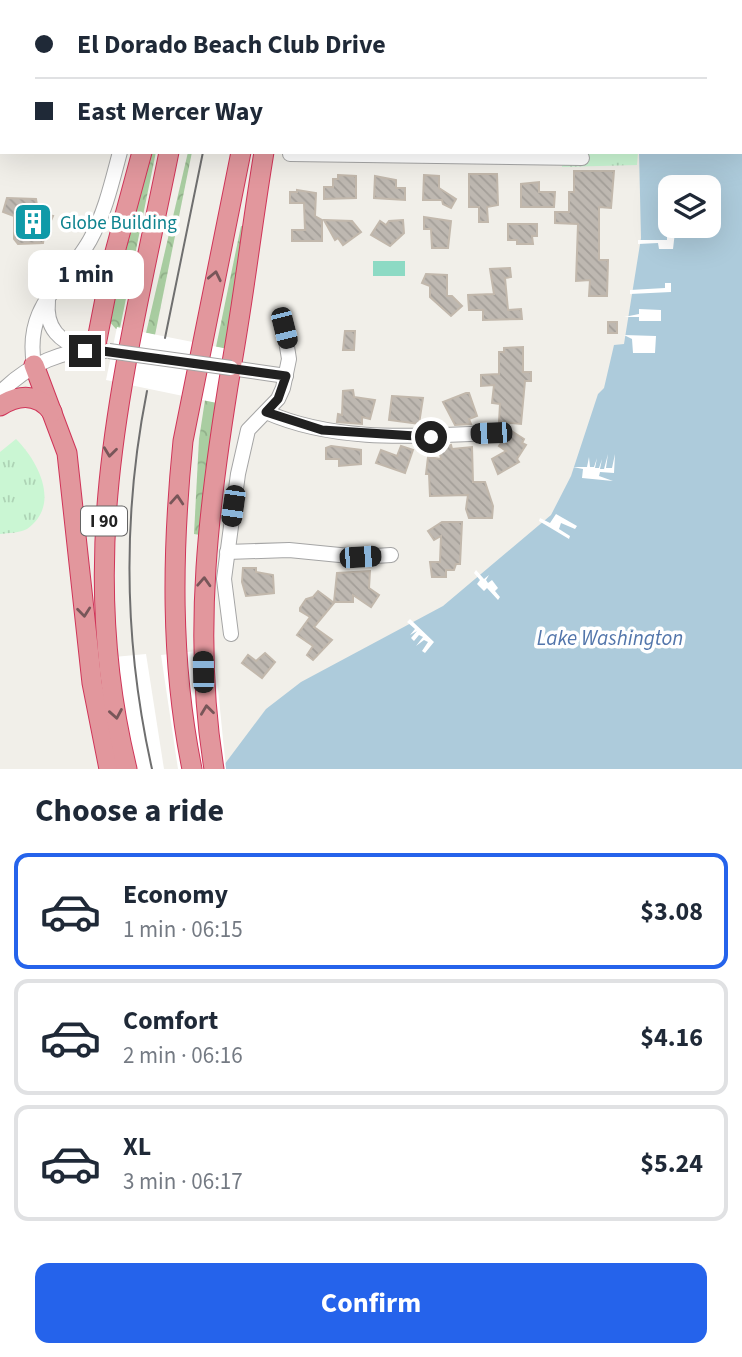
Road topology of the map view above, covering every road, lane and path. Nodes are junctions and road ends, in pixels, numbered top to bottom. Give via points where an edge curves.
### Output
1 (119, 154) edge
2 (141, 154) edge
3 (169, 154) edge
4 (241, 154) edge
5 (264, 154) edge
6 (290, 154) dead end
7 (462, 154) edge
8 (582, 158) dead end
9 (48, 292) junction
10 (284, 328) dead end
11 (96, 351) junction
12 (34, 365) junction
13 (231, 368) junction
14 (286, 376) junction
15 (0, 393) edge
16 (0, 406) edge
17 (266, 412) junction
18 (53, 413) junction
19 (491, 433) dead end
20 (227, 552) junction
21 (391, 555) dead end
22 (231, 634) dead end
23 (99, 659) junction
24 (109, 769) edge
25 (127, 769) edge
26 (192, 769) edge
27 (214, 769) edge

1 - 9 street via 89,242
2 - 11 highway via 111,263
3 -> 23 highway, I 90 via 109,462
26 -> 4 highway via 176,653 175,550 183,441
5 - 13 highway
6 - 7 street
7 - 8 street
9 - 11 street via 52,330 62,340
9 - 12 street via 31,347
10 - 14 street via 289,359
11 - 12 street
11 - 13 street, bridge
12 - 15 street
12 - 18 highway
13 - 14 street
27 -> 13 highway via 203,650 207,539
14 - 17 street via 278,399
16 - 18 highway via 26,397 41,401
17 - 19 street via 288,422 345,433 416,437
17 - 20 street via 248,430
18 -> 23 highway via 67,453
20 - 21 street
20 - 22 street via 224,579
23 - 24 highway
23 -> 25 highway, I 90

